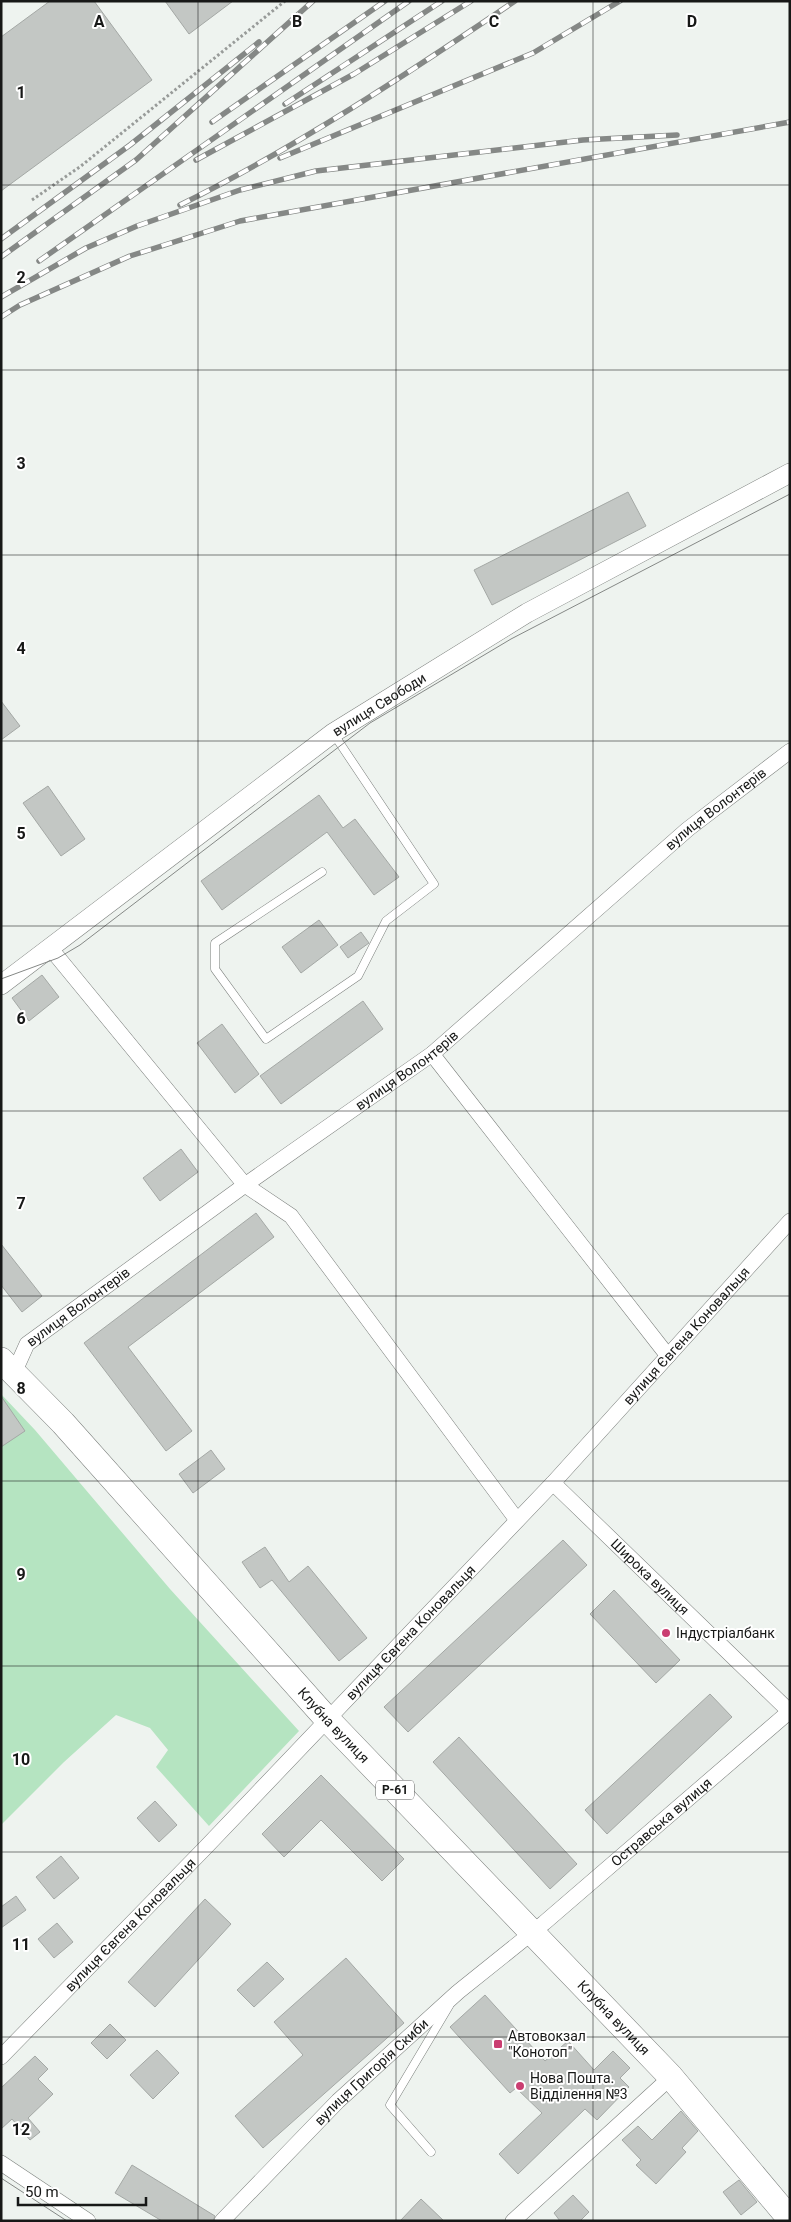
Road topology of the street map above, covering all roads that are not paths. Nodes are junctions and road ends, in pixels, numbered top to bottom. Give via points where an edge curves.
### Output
1 (789, 476) edge
2 (333, 733) junction
3 (790, 751) edge
4 (322, 872) dead end
5 (51, 949) junction
6 (1, 985) edge
7 (432, 1054) junction
8 (245, 1185) junction
9 (790, 1221) edge
10 (668, 1356) junction
11 (8, 1367) edge
12 (553, 1483) junction
13 (517, 1520) junction
14 (790, 1711) edge
15 (327, 1719) junction
16 (532, 1933) junction
17 (458, 1992) junction
18 (1, 2057) edge
19 (670, 2077) junction
20 (431, 2152) dead end
21 (1, 2163) edge
22 (790, 2219) edge
23 (88, 2221) edge
24 (222, 2221) edge
25 (513, 2221) edge

1 - 2 street, вулиця Свободи via 527,613
2 - 4 lane via 434,884 386,921 358,976 266,1040 215,969 215,943
2 - 5 street, вулиця Свободи
3 - 7 street, вулиця Волонтерів via 688,829
5 - 6 street, вулиця Свободи
5 - 8 street
7 - 8 street, вулиця Волонтерів
7 - 10 street
8 - 11 street, вулиця Волонтерів via 27,1344
8 - 13 street via 290,1216
9 - 10 street, вулиця Євгена Коновальця
10 - 12 street, вулиця Євгена Коновальця
11 - 15 main road, Клубна вулиця / Р-61 via 63,1423
12 - 13 street, вулиця Євгена Коновальця
12 - 14 street, Широка вулиця
13 - 15 street, вулиця Євгена Коновальця
14 - 16 street, Остравська вулиця
15 - 16 main road, Клубна вулиця / Р-61
15 - 18 street, вулиця Євгена Коновальця
16 - 17 street, вулиця Григорія Скиби
16 - 19 main road, Клубна вулиця / Р-61
17 - 20 lane via 390,2105
17 - 24 street, вулиця Григорія Скиби via 338,2100
19 - 22 main road, Клубна вулиця / Р-61
19 - 25 street
21 - 23 street

